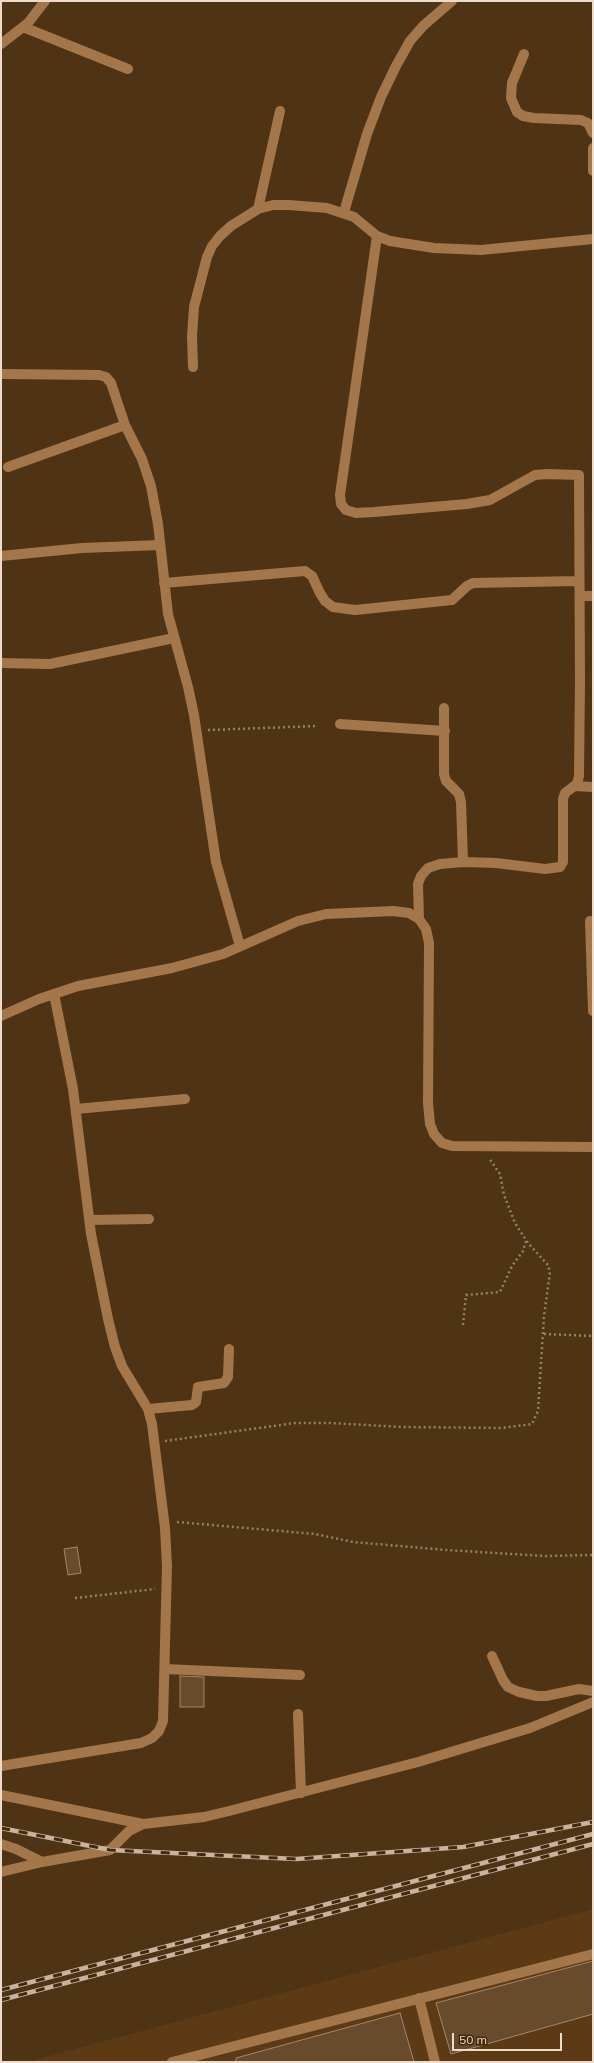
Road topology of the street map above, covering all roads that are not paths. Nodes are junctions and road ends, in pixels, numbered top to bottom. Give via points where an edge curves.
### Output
1 (45, 1) edge
2 (452, 1) edge
3 (23, 27) junction
4 (1, 44) edge
5 (524, 54) dead end
6 (128, 69) dead end
7 (280, 111) dead end
8 (593, 133) edge
9 (593, 148) edge
10 (593, 171) edge
11 (258, 209) junction
12 (344, 212) junction
13 (377, 236) junction
14 (593, 239) edge
15 (193, 367) dead end
16 (1, 374) edge
17 (125, 425) junction
18 (8, 467) dead end
19 (160, 545) junction
20 (1, 556) edge
21 (579, 581) junction
22 (164, 583) junction
23 (580, 596) junction
24 (593, 596) edge
25 (174, 638) junction
26 (1, 662) edge
27 (444, 708) dead end
28 (340, 724) dead end
29 (445, 731) junction
30 (574, 786) junction
31 (593, 788) edge
32 (463, 862) junction
33 (419, 919) junction
34 (590, 921) dead end
35 (240, 946) junction
36 (54, 994) junction
37 (593, 1011) edge
38 (1, 1016) edge
39 (185, 1099) dead end
40 (76, 1108) junction
41 (593, 1147) edge
42 (149, 1219) dead end
43 (89, 1220) junction
44 (229, 1349) dead end
45 (148, 1409) junction
46 (492, 1656) dead end
47 (165, 1669) junction
48 (300, 1675) dead end
49 (593, 1691) edge
50 (593, 1702) edge
51 (298, 1714) dead end
52 (1, 1766) edge
53 (300, 1793) junction
54 (1, 1795) edge
55 (143, 1824) junction
56 (1, 1844) edge
57 (42, 1862) junction
58 (1, 1872) edge
59 (593, 1954) edge
60 (419, 1998) junction
61 (172, 2062) edge
62 (435, 2062) edge

1 - 3 street
2 - 12 street via 410,41 396,66 367,134
3 - 4 street
3 - 6 street
5 - 8 street via 512,83 511,98 517,112 534,118 581,120 588,123
7 - 11 street
9 - 10 street
11 - 12 street via 289,204
11 - 15 street via 220,236 207,257 194,307
12 - 13 street via 362,222
13 - 14 street via 411,245 460,250
13 - 21 street via 340,495 341,504 346,510 356,512 467,504 490,500 535,475 579,475
16 - 17 street via 106,377 111,383
17 - 18 street
17 - 19 street via 142,459 151,486
19 - 20 street via 82,548
19 - 22 street
21 - 22 street via 473,583 452,600 356,610 341,610 329,604 312,576 306,571
21 - 23 street
22 - 25 street
23 - 24 street
23 - 30 street via 579,751 578,780
25 - 26 street via 50,664
25 - 35 street via 188,687 216,862
27 - 29 street
28 - 29 street
29 - 32 street via 444,774 446,781 459,794 461,802
30 - 31 street
30 - 32 street via 564,794 563,799 564,853 560,867 545,869
32 - 33 street via 428,868 421,876 418,884
33 - 35 street via 409,913 393,911 326,914 298,921
33 - 41 street via 426,929 429,943 428,1103 430,1124 434,1134 442,1143 452,1146
34 - 37 street
35 - 36 street via 223,954 172,968 78,986
36 - 38 street
36 - 40 street
39 - 40 street
40 - 43 street
42 - 43 street
43 - 45 street via 115,1347 122,1366
44 - 45 street via 229,1371 224,1383 198,1387 196,1402 192,1404
45 - 47 street via 155,1443 164,1521 167,1588
46 - 49 street via 508,1687 519,1692 546,1696 579,1689
47 - 48 street
47 - 52 street via 163,1721 159,1731 152,1738 116,1748
50 - 53 street via 506,1736
51 - 53 street
53 - 55 street via 204,1817
54 - 55 street
55 - 57 street via 129,1831 110,1850
56 - 57 street
57 - 58 street
59 - 60 street
60 - 61 street
60 - 62 street

